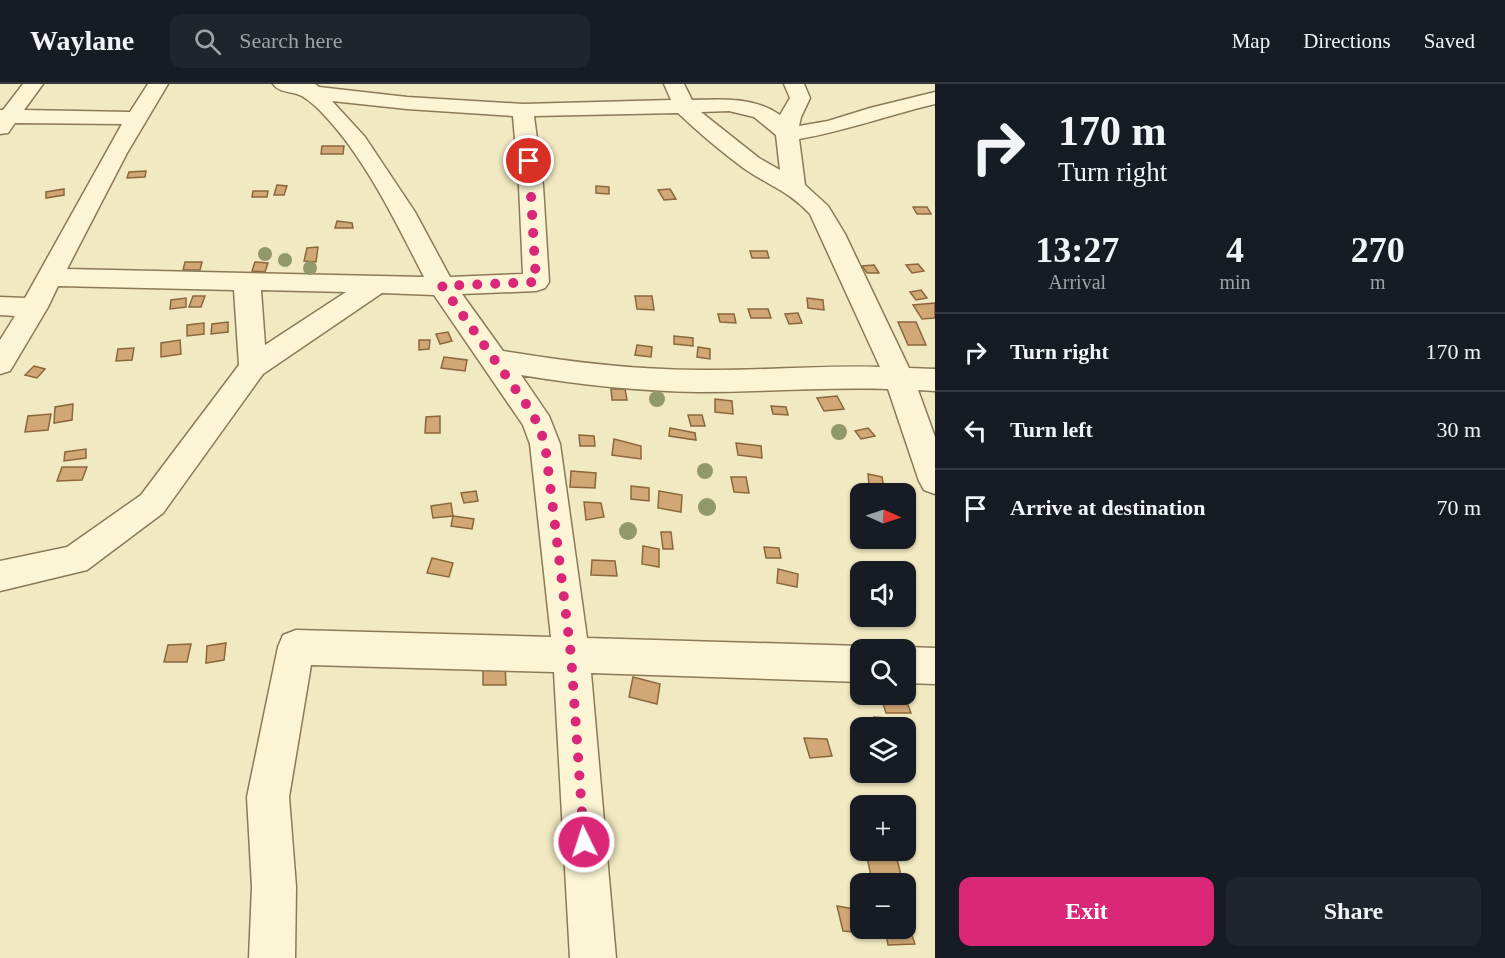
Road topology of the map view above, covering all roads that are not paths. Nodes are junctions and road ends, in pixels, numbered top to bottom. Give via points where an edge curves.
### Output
1 (33, 84) edge
2 (158, 84) edge
3 (674, 84) edge
4 (794, 84) edge
5 (301, 86) edge
6 (935, 98) edge
7 (684, 108) junction
8 (523, 110) junction
9 (136, 118) junction
10 (3, 120) edge
11 (787, 134) junction
12 (794, 187) junction
13 (51, 277) junction
14 (247, 282) junction
15 (376, 285) junction
16 (442, 286) junction
17 (0, 306) edge
18 (35, 306) junction
19 (496, 360) junction
20 (0, 364) edge
21 (253, 367) junction
22 (898, 378) junction
23 (935, 380) edge
24 (935, 481) edge
25 (0, 576) edge
26 (571, 655) junction
27 (850, 664) edge
28 (916, 665) edge
29 (935, 666) edge
30 (272, 958) edge
31 (593, 958) edge

1 - 10 street
2 - 9 street
3 - 7 street
4 - 11 street via 800,98
5 - 8 street via 407,103
5 - 16 street via 333,112 357,142 403,212
6 - 11 street via 832,127
7 - 8 street
7 - 11 street via 729,105 762,112
7 - 12 street via 751,163
8 - 16 street via 536,282
9 - 10 street
9 - 13 street
11 - 12 street
12 - 22 street via 820,211 833,234
13 - 14 street
13 - 18 street
14 - 15 street
14 - 21 street
15 - 16 street
15 - 21 street
16 - 19 street
17 - 18 street
18 - 20 street
19 - 22 street via 571,374 661,379
19 - 26 street via 538,424 545,444
21 - 25 street via 152,504 75,560
22 - 23 street
22 - 24 street
26 - 27 street
26 - 30 street via 296,647 268,796 274,887
26 - 31 street
28 - 29 street

